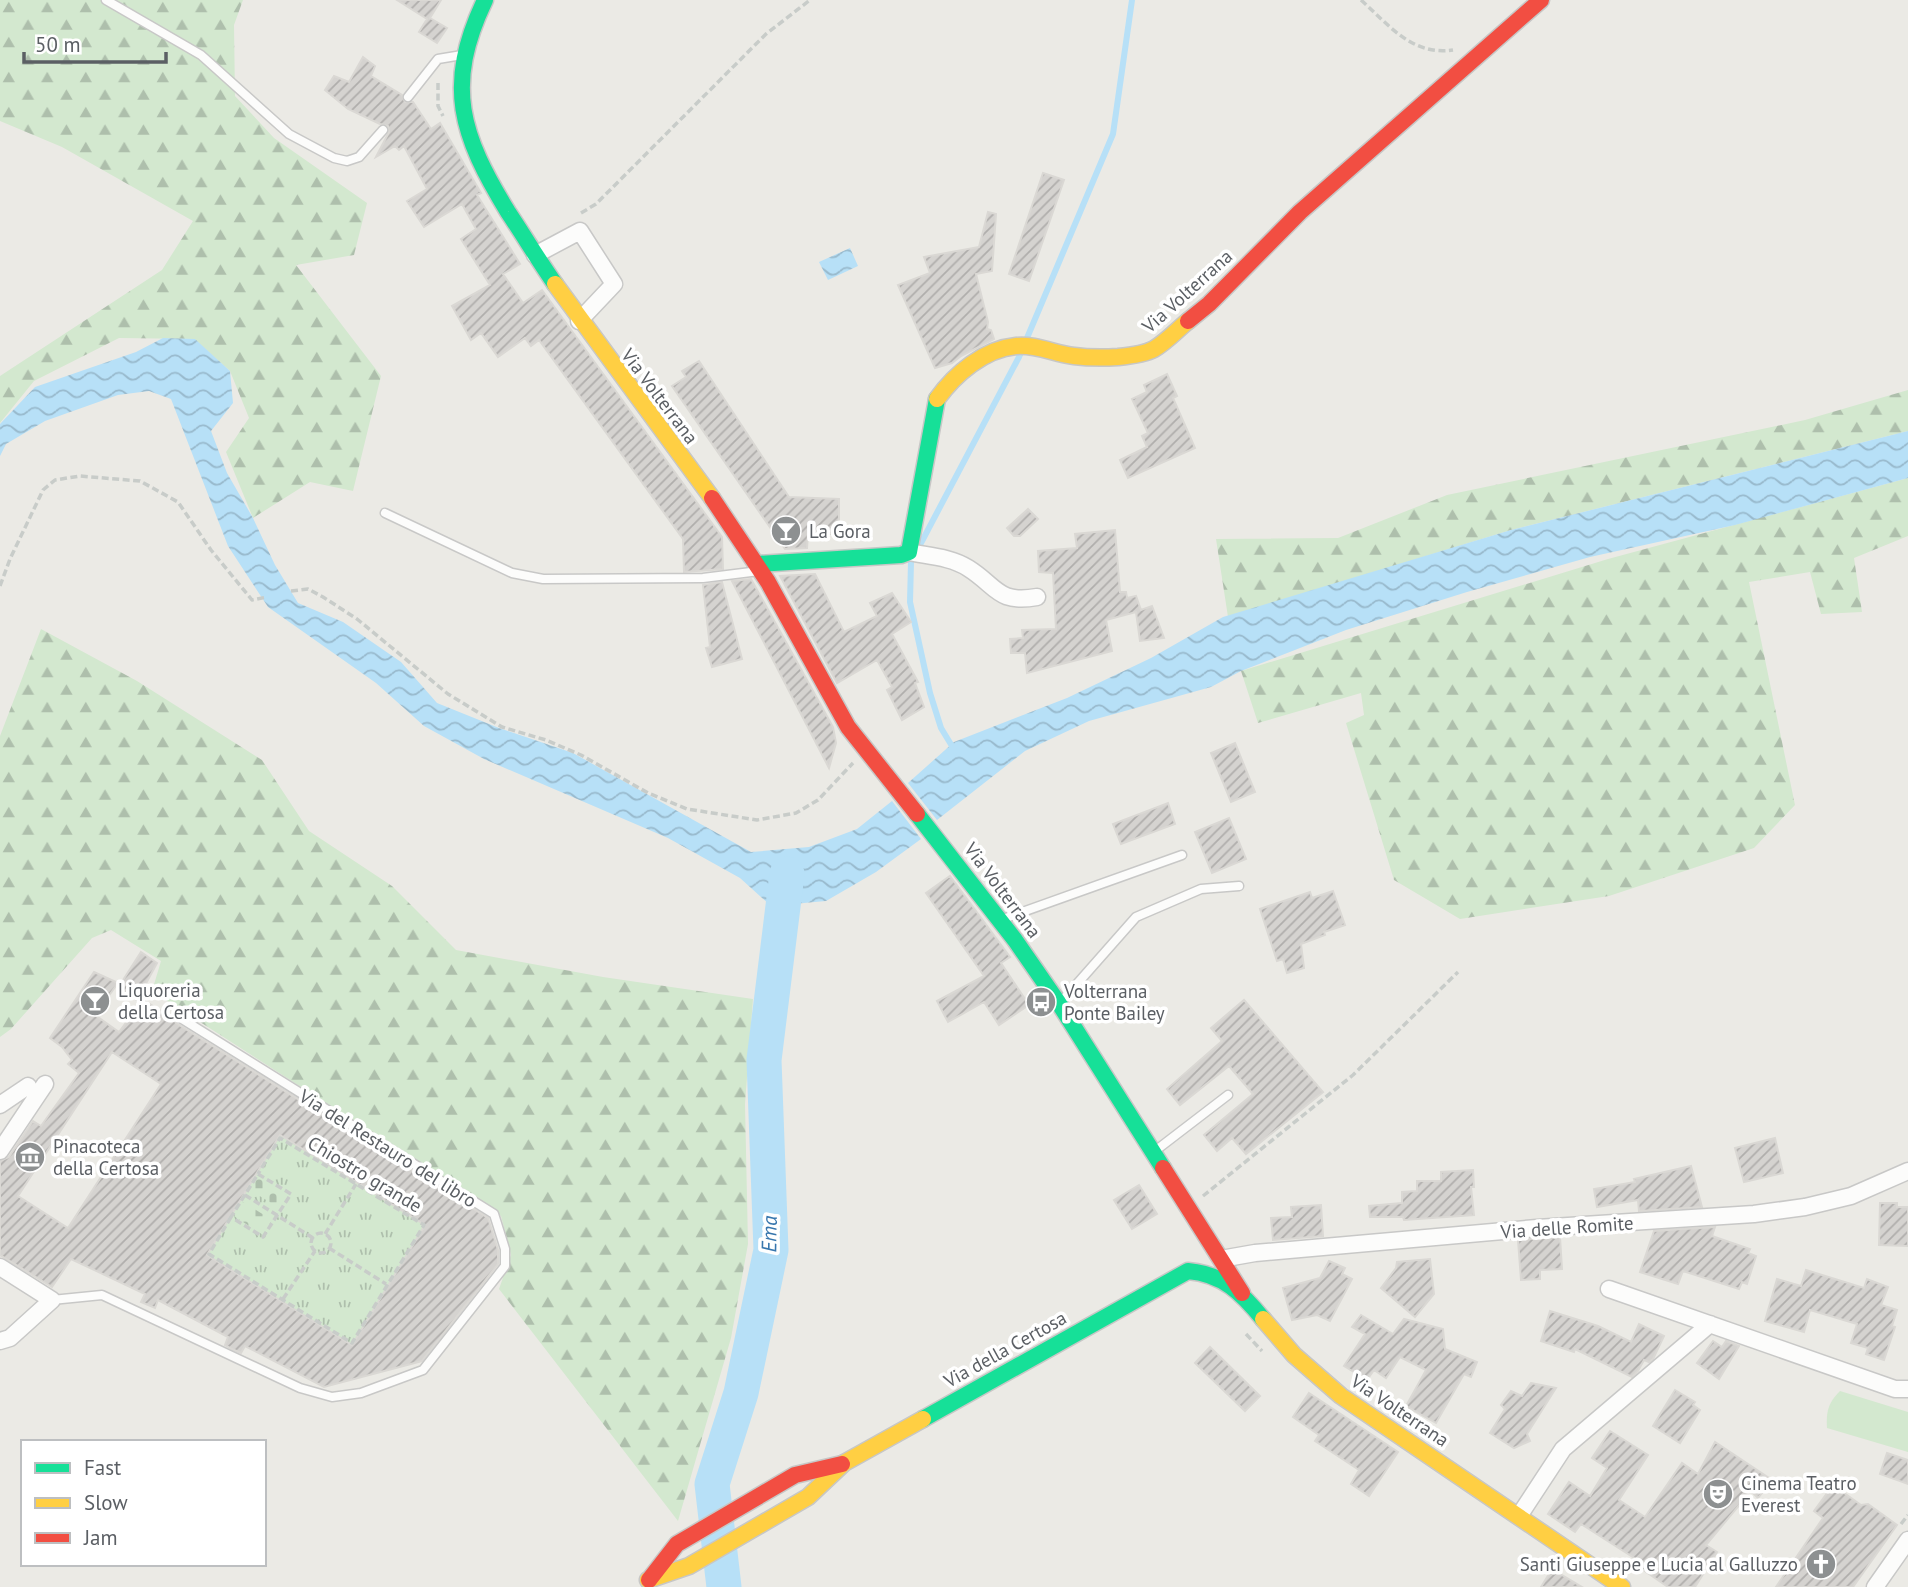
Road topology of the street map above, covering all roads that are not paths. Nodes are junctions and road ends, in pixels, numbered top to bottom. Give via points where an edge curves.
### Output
1 (106, 0) edge
2 (485, 0) edge
3 (1541, 0) edge
4 (465, 54) junction
5 (408, 97) dead end
6 (383, 130) dead end
7 (535, 255) junction
8 (579, 321) junction
9 (385, 513) dead end
10 (909, 552) junction
11 (760, 567) junction
12 (1037, 597) dead end
13 (1182, 855) dead end
14 (1240, 886) dead end
15 (1001, 920) junction
16 (1060, 1005) junction
17 (179, 1017) dead end
18 (45, 1084) dead end
19 (28, 1086) dead end
20 (1228, 1095) dead end
21 (0, 1105) edge
22 (0, 1151) edge
23 (1153, 1153) junction
24 (1908, 1171) edge
25 (1195, 1255) dead end
26 (1221, 1259) junction
27 (0, 1267) edge
28 (1188, 1271) junction
29 (1609, 1289) dead end
30 (1242, 1293) junction
31 (52, 1300) junction
32 (1710, 1324) junction
33 (0, 1340) edge
34 (1908, 1389) edge
35 (844, 1463) junction
36 (1519, 1516) junction
37 (1908, 1539) edge
38 (646, 1584) edge
39 (1622, 1587) edge
40 (1875, 1587) edge

1 - 6 lane via 201,55 289,134 334,158 347,161 359,157
2 - 4 main road, Via Volterrana
3 - 10 main road, Via Volterrana via 1300,212 1209,304 1153,351 1099,358 1015,346 967,367 935,401
4 - 5 lane via 438,59
4 - 7 main road, Via Volterrana via 462,105 472,148
7 - 8 main road, Via Volterrana
7 - 8 street via 580,231 614,284
8 - 11 main road, Via Volterrana
9 - 11 lane via 512,573 543,579 703,578
10 - 11 main road
10 - 12 street via 947,558 967,567 1004,597
11 - 15 main road, Via Volterrana via 830,699
13 - 15 lane
14 - 16 lane via 1201,889 1136,917
15 - 16 main road, Via Volterrana
16 - 23 main road, Via Volterrana
17 - 31 lane, Via del Restauro del libro via 494,1214 505,1249 505,1266 424,1370 361,1393 332,1396 300,1388 102,1295
18 - 22 street
19 - 21 street
20 - 23 lane
23 - 26 main road, Via Volterrana
24 - 26 street, Via delle Romite via 1851,1196 1754,1214 1537,1227
25 - 28 main road
26 - 30 main road, Via Volterrana
27 - 31 street
28 - 30 main road, Via Volterrana via 1216,1275
28 - 35 main road, Via della Certosa
29 - 32 street
30 - 36 main road, Via Volterrana via 1280,1339 1332,1389
31 - 33 street via 10,1338
32 - 34 street via 1895,1389
32 - 36 street via 1563,1449
35 - 38 main road, Via della Certosa via 808,1497 689,1566
35 - 38 main road, Via della Certosa via 795,1475 677,1544
36 - 39 main road, Via Volterrana
37 - 40 street

